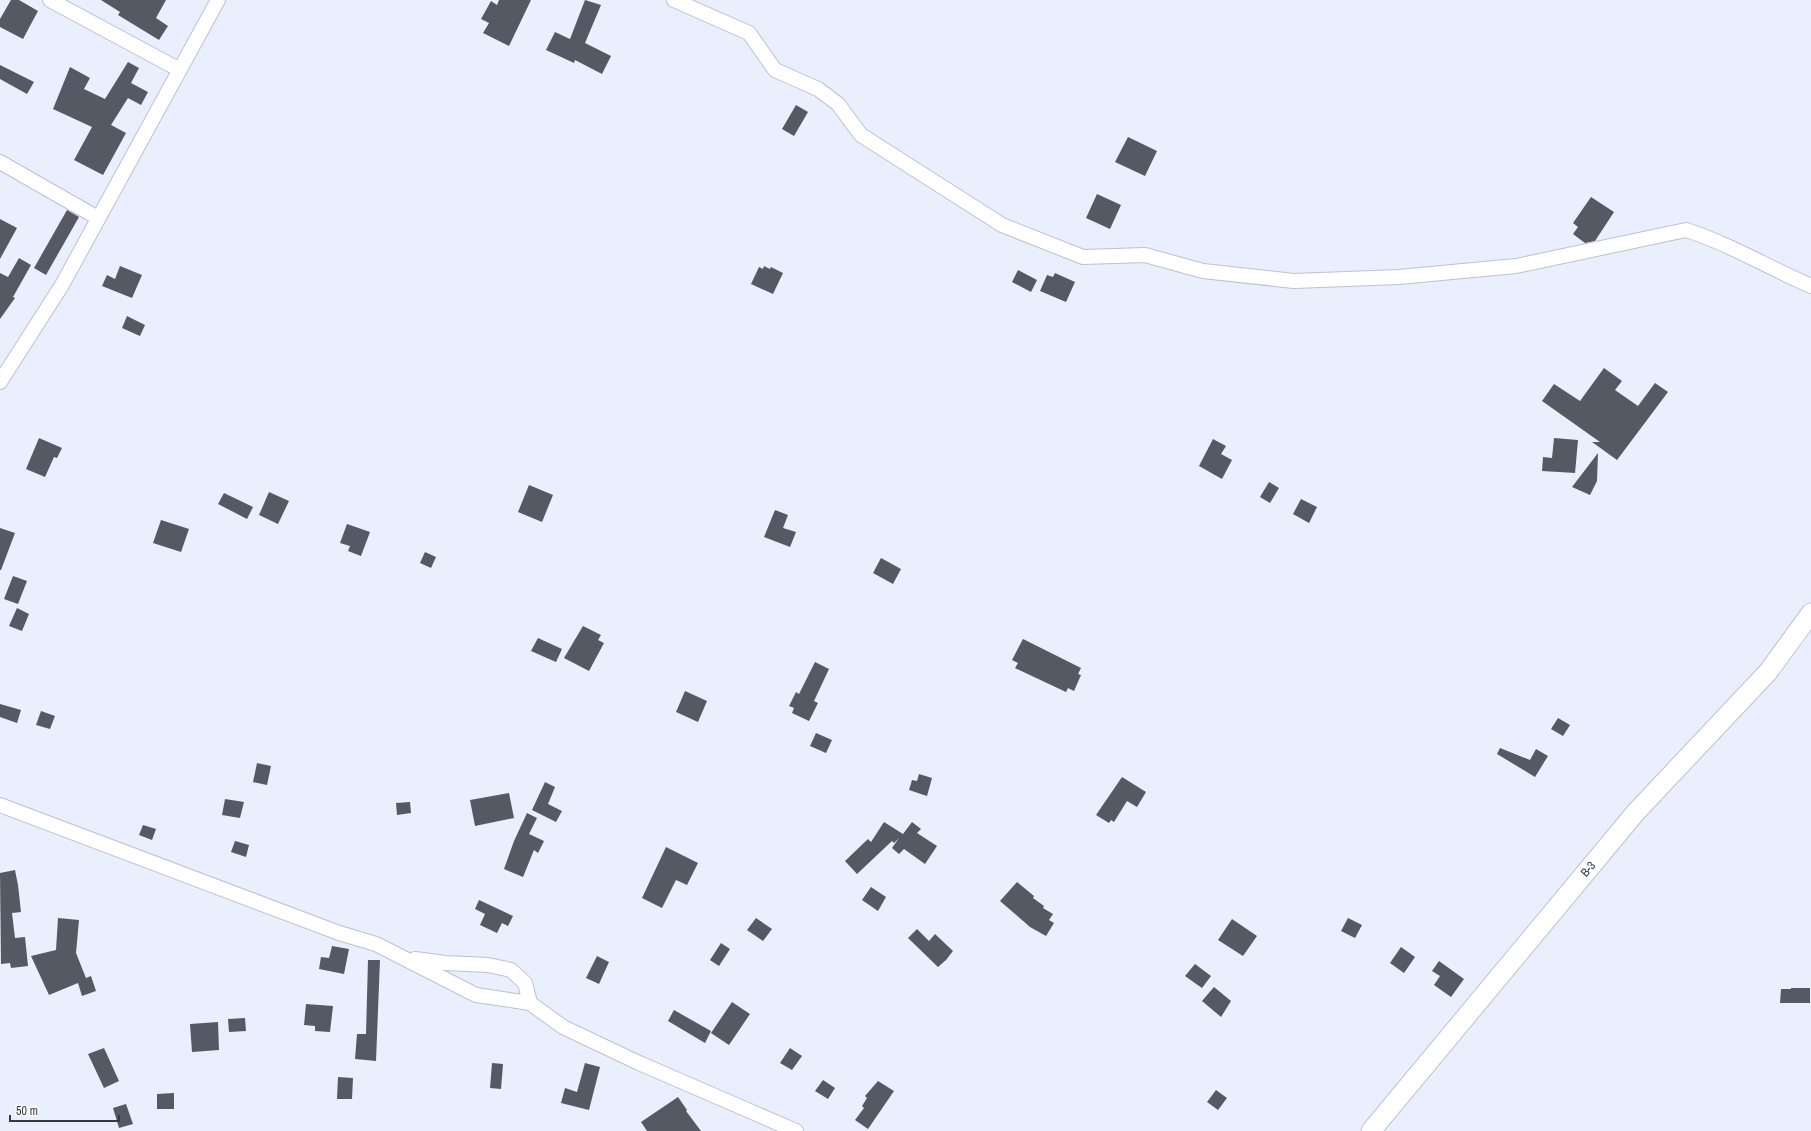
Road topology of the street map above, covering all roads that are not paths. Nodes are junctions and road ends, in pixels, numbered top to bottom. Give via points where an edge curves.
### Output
1 (50, 0) edge
2 (218, 0) edge
3 (674, 0) edge
4 (180, 70) junction
5 (0, 162) edge
6 (98, 218) junction
7 (1811, 286) edge
8 (0, 382) edge
9 (1811, 613) edge
10 (0, 805) edge
11 (402, 958) junction
12 (530, 1003) junction
13 (796, 1131) edge
14 (1371, 1131) edge

1 - 4 street
2 - 4 street
3 - 7 street via 749,33 775,70 818,88 838,104 861,135 1002,225 1083,257 1145,255 1203,271 1294,281 1399,277 1516,266 1686,230 1713,239
4 - 6 street
5 - 6 street
6 - 8 street via 62,285
9 - 14 main road, B-3 via 1768,672 1636,812
10 - 11 street via 331,930 376,944
11 - 12 street via 476,995
11 - 12 street via 488,965 511,970 525,983
12 - 13 street via 563,1026 632,1060

